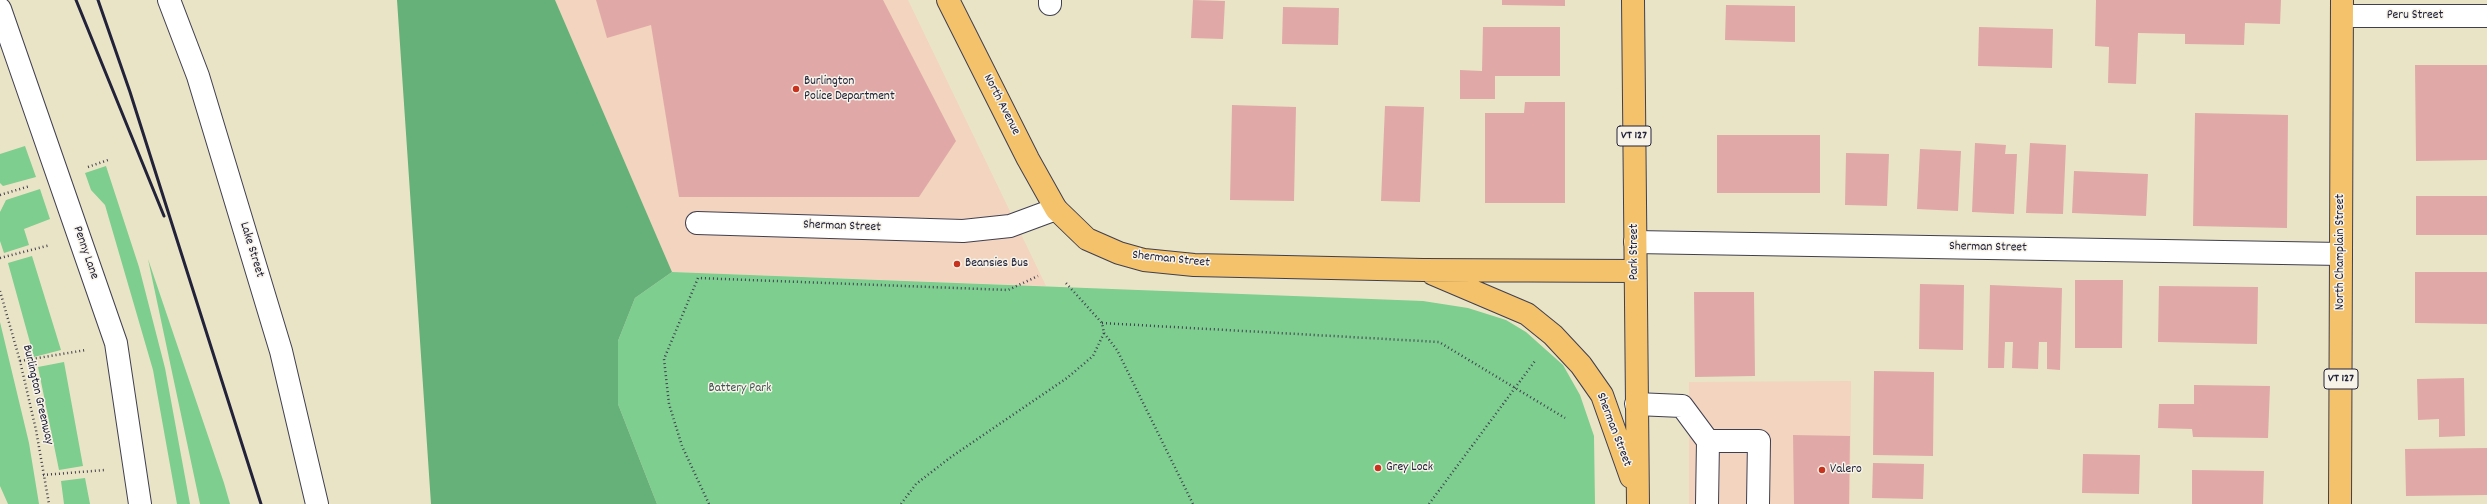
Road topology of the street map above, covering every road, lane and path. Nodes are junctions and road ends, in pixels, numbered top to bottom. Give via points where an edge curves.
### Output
1 (169, 0) edge
2 (948, 0) edge
3 (1633, 0) edge
4 (2342, 8) edge
5 (0, 9) edge
6 (2487, 16) edge
7 (1056, 209) junction
8 (697, 223) dead end
9 (79, 236) junction
10 (1635, 242) junction
11 (2341, 254) junction
12 (0, 258) edge
13 (1423, 270) junction
14 (1635, 271) junction
15 (1038, 276) dead end
16 (1065, 282) dead end
17 (0, 292) edge
18 (1102, 323) junction
19 (1104, 333) junction
20 (116, 343) junction
21 (1536, 359) dead end
22 (20, 361) junction
23 (1514, 388) junction
24 (1636, 404) junction
25 (1565, 418) dead end
26 (1708, 441) junction
27 (134, 467) junction
28 (43, 475) junction
29 (1638, 499) edge
30 (48, 504) edge
31 (140, 504) edge
32 (317, 504) edge
33 (709, 504) edge
34 (901, 504) edge
35 (1193, 504) edge
36 (1430, 504) edge
37 (1707, 504) edge
38 (1758, 504) edge
39 (2340, 504) edge

1 - 32 street, Lake Street via 198,76 281,350
2 - 7 main road, North Avenue
3 - 10 main road, Park Street / VT 127
4 - 6 street, Peru Street
4 - 11 main road, North Champlain Street / VT 127
5 - 9 street, Penny Lane
7 - 8 street, Sherman Street via 1010,226 963,231
7 - 13 main road, Sherman Street via 1087,239 1119,253 1144,260 1194,265
9 - 12 path
9 - 20 street, Penny Lane
10 - 11 street, Sherman Street
10 - 14 main road, Park Street / VT 127
11 - 39 main road, North Champlain Street / VT 127
13 - 14 main road, Sherman Street
13 - 29 main road, Sherman Street via 1527,314 1553,335 1581,365 1602,395
14 - 24 main road, Park Street / VT 127
15 - 33 path via 1008,290 698,278 664,359 669,404 682,446
16 - 18 path
17 - 22 path, Burlington Greenway
18 - 19 path
18 - 23 path via 1439,342
19 - 34 path via 1093,356 1067,378 951,457 916,484
19 - 35 path via 1117,350
20 - 22 path via 63,356
20 - 27 street, Penny Lane
21 - 23 path
22 - 28 path, Burlington Greenway
23 - 25 path
23 - 36 path
24 - 26 street via 1682,406
24 - 29 main road, Park Street / VT 127
26 - 37 street
26 - 38 street via 1759,441
27 - 28 path
27 - 31 street, Penny Lane
28 - 30 path, Burlington Greenway

